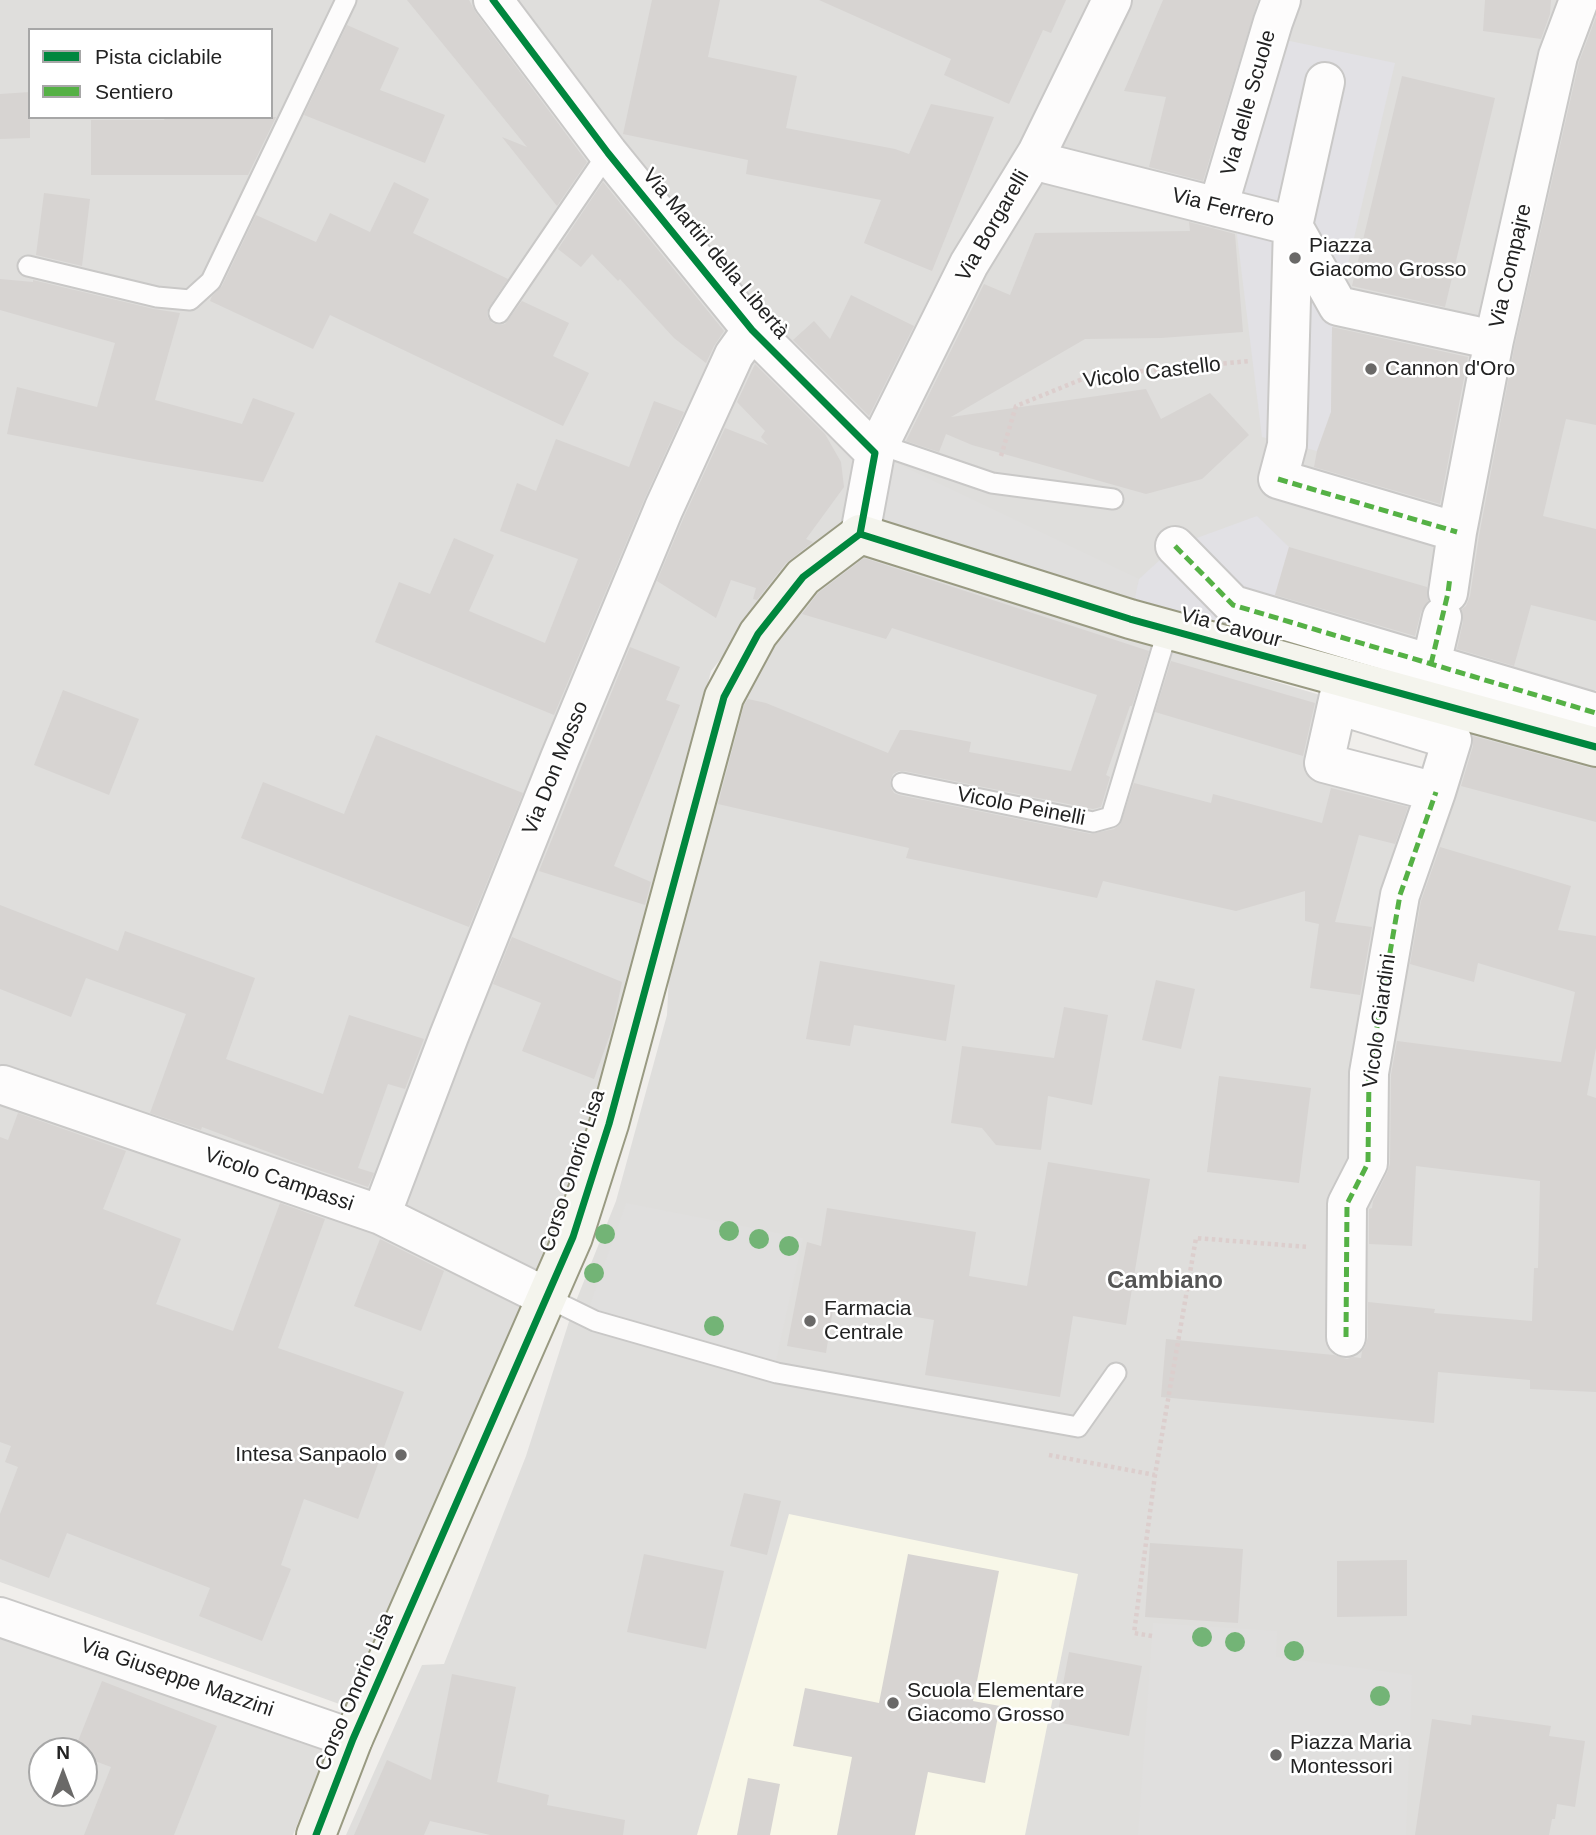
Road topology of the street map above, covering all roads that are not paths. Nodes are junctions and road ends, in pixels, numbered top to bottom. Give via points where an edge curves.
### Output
1 (346, 0) edge
2 (493, 0) edge
3 (1112, 0) edge
4 (1281, 0) edge
5 (1579, 0) edge
6 (1325, 82) dead end
7 (608, 153) junction
8 (1037, 153) junction
9 (1218, 206) junction
10 (1293, 226) junction
11 (28, 266) dead end
12 (499, 313) dead end
13 (752, 330) junction
14 (1494, 340) junction
15 (877, 448) junction
16 (1113, 499) dead end
17 (1457, 532) junction
18 (860, 534) junction
19 (1175, 545) dead end
20 (1168, 629) junction
21 (1431, 664) junction
22 (1340, 692) junction
23 (1458, 725) junction
24 (1593, 731) edge
25 (902, 783) dead end
26 (1436, 792) junction
27 (3, 1085) dead end
28 (381, 1215) junction
29 (546, 1297) junction
30 (1346, 1337) dead end
31 (1116, 1373) dead end
32 (0, 1617) edge
33 (353, 1739) junction
34 (316, 1835) edge

1 - 11 lane via 211,281 190,300 158,297
2 - 7 street, Via Martiri della Libertà
3 - 8 street, Via Borgarelli
4 - 9 street, Via delle Scuole
5 - 14 street, Via Compajre via 1558,56
6 - 10 street
7 - 12 lane
7 - 13 street, Via Martiri della Libertà
8 - 9 street, Via Ferrero via 1048,164
8 - 15 street, Via Borgarelli via 969,264
9 - 10 street, Via Ferrero
10 - 14 street, Via Ferrero via 1338,306
10 - 17 street via 1287,444 1278,480
13 - 15 street, Via Martiri della Libertà
13 - 28 street, Via Don Mosso via 734,355 643,558 449,1035
14 - 17 street, Via Compajre
15 - 16 lane via 992,483
15 - 18 street
17 - 21 street, Via Compajre
18 - 20 street, Via Cavour
18 - 29 street, Corso Onorio Lisa via 803,577 758,634 724,697 608,1124 573,1237
19 - 21 street via 1234,605
20 - 22 street, Via Cavour
20 - 25 lane, Vicolo Peinelli via 1111,817 1093,822
21 - 24 street
22 - 23 street, Via Cavour
22 - 26 street via 1324,763
23 - 24 street, Via Cavour
23 - 26 street, Vicolo Giardini
26 - 30 street, Vicolo Giardini via 1400,895 1369,1073 1368,1163 1348,1204
27 - 28 street, Vicolo Campassi
28 - 29 street, Vicolo Campassi
29 - 31 lane via 595,1321 777,1373 1078,1427
29 - 33 street, Corso Onorio Lisa
32 - 33 street, Via Giuseppe Mazzini
33 - 34 street, Corso Onorio Lisa

